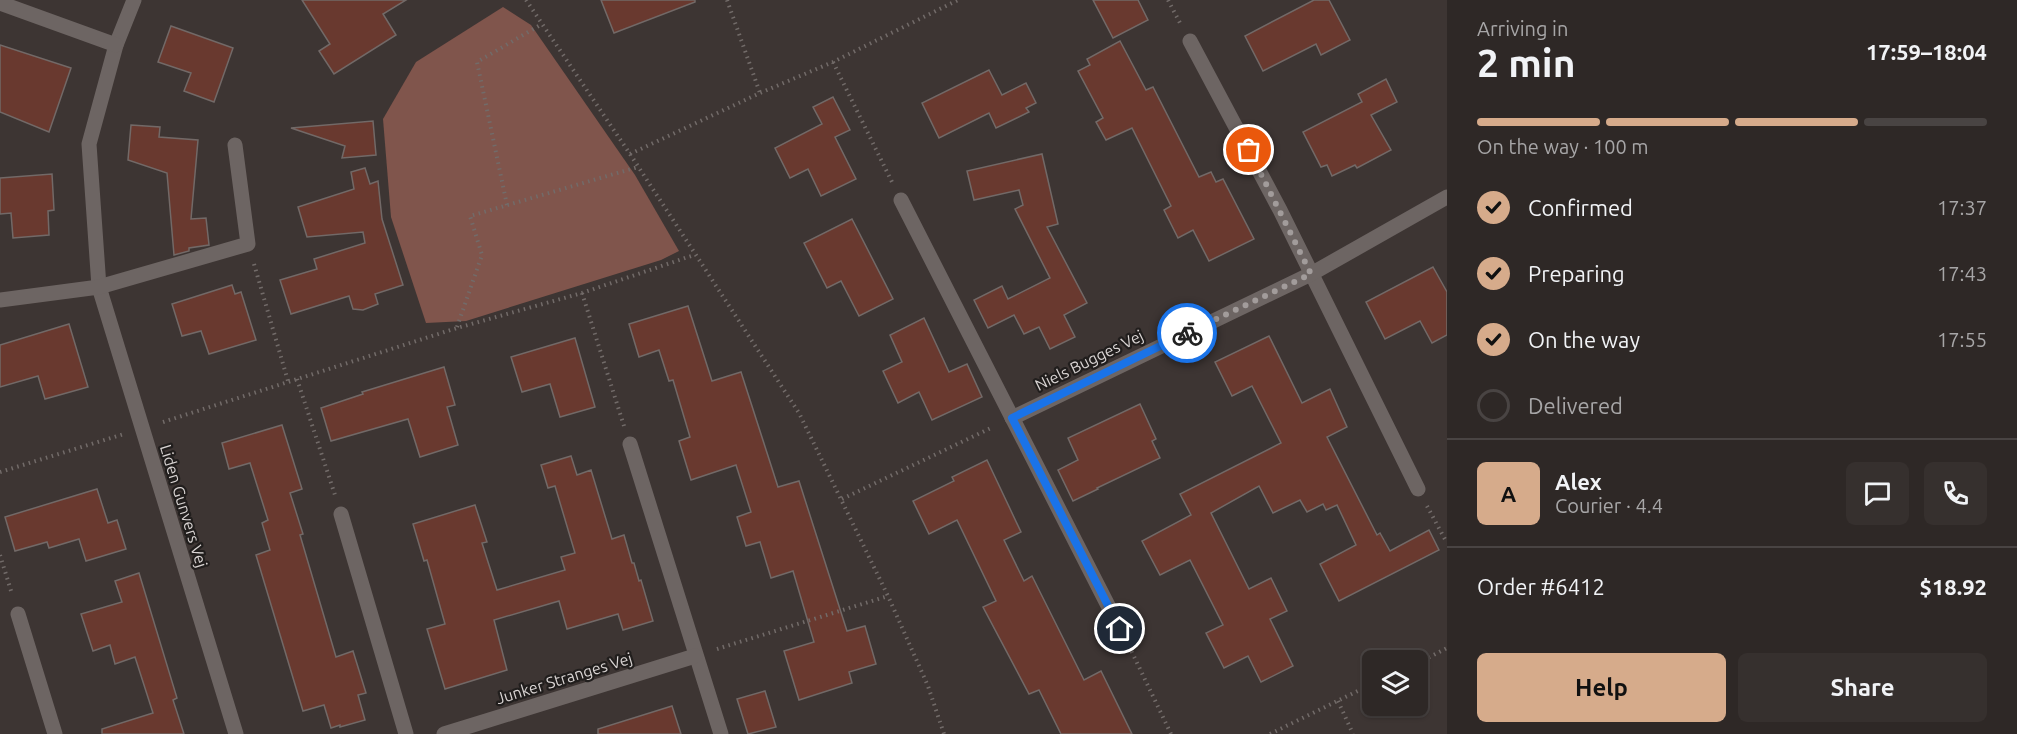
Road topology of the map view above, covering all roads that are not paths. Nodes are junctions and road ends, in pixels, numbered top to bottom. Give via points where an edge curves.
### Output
1 (134, 0) edge
2 (0, 3) edge
3 (1190, 41) dead end
4 (116, 45) junction
5 (235, 145) dead end
6 (1447, 197) edge
7 (901, 200) road end
8 (1311, 274) junction
9 (99, 287) junction
10 (0, 300) edge
11 (1012, 418) junction
12 (630, 444) road end
13 (1418, 489) road end
14 (341, 514) road end
15 (18, 614) road end
16 (1120, 629) road end
17 (695, 656) junction
18 (55, 734) edge
19 (236, 734) edge
20 (406, 734) edge
21 (444, 734) edge
22 (721, 734) edge

1 - 4 street, Liden Gunvers Vej
2 - 4 street
3 - 8 street
4 - 9 street, Liden Gunvers Vej via 89,144
5 - 9 street via 248,244
6 - 8 street, Niels Bugges Vej
7 - 11 street
8 - 11 street, Niels Bugges Vej
8 - 13 street
9 - 10 street
9 - 19 street, Liden Gunvers Vej
11 - 16 street
12 - 17 street
14 - 20 street
15 - 18 street
17 - 21 street, Junker Stranges Vej
17 - 22 street

